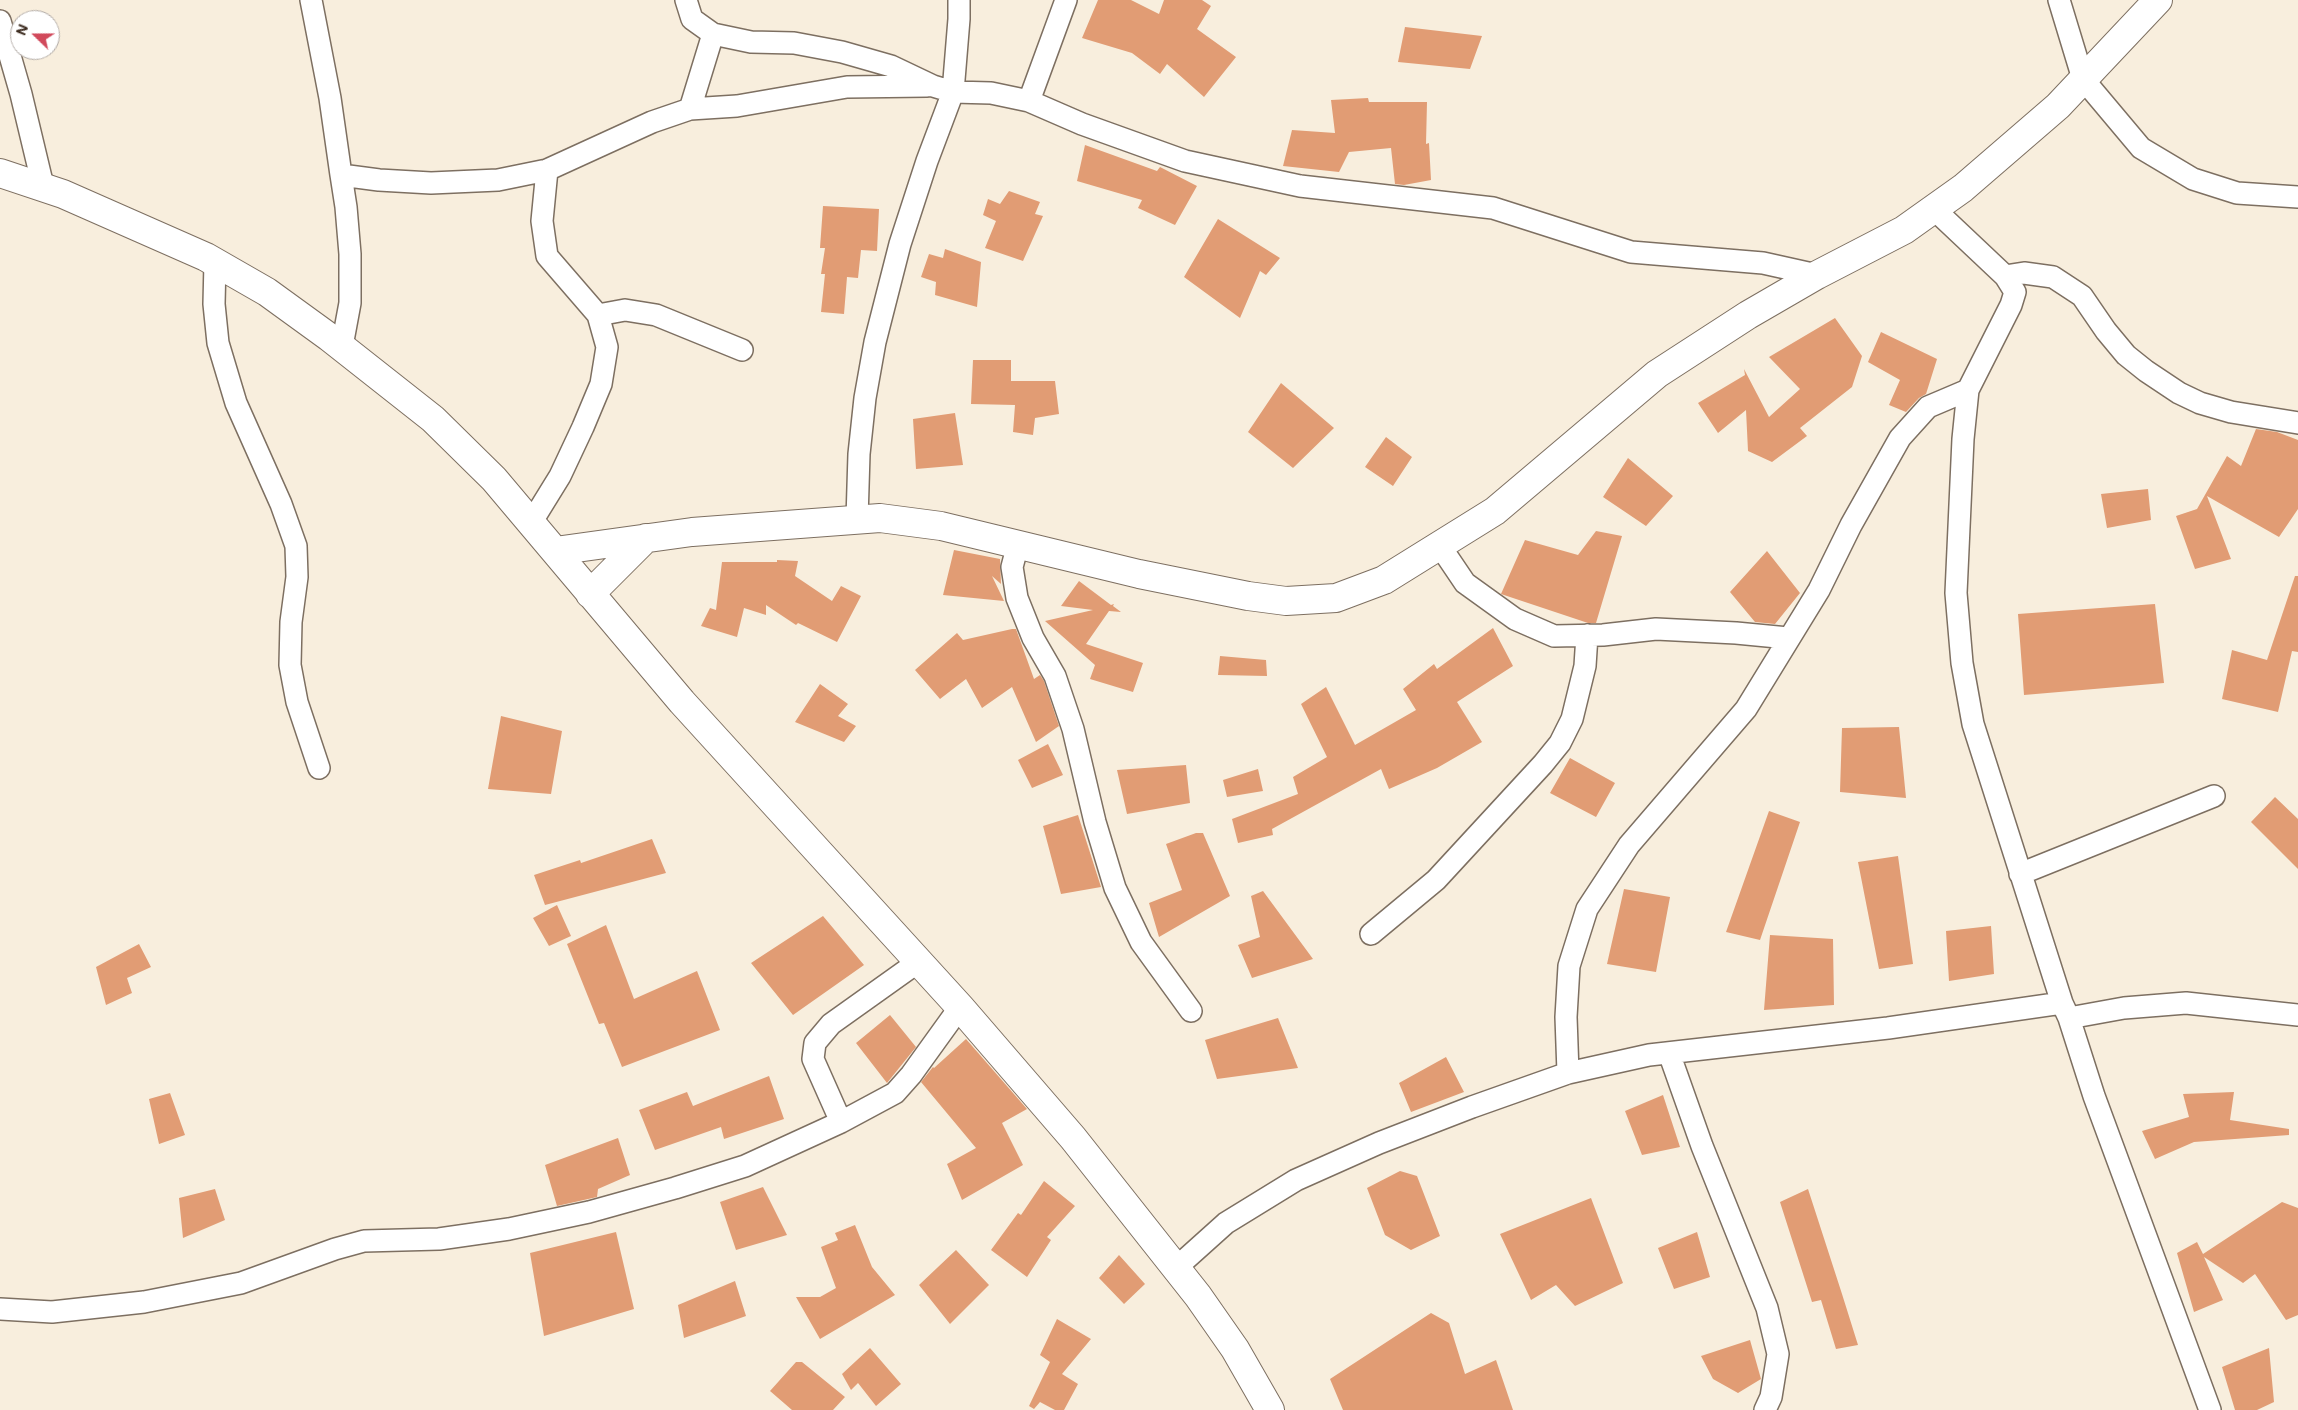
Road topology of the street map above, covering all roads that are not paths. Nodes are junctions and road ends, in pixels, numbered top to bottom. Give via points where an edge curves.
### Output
1 (311, 0) edge
2 (686, 0) edge
3 (959, 0) edge
4 (1066, 0) edge
5 (2059, 0) edge
6 (2158, 0) edge
7 (0, 21) edge
8 (713, 34) junction
9 (2083, 79) junction
10 (933, 86) junction
11 (954, 92) junction
12 (1029, 100) junction
13 (690, 109) junction
14 (547, 170) junction
15 (0, 173) edge
16 (341, 175) junction
17 (43, 186) junction
18 (2298, 197) edge
19 (1934, 209) junction
20 (215, 262) junction
21 (1817, 275) junction
22 (2005, 276) junction
23 (598, 315) junction
24 (342, 346) junction
25 (742, 350) dead end
26 (1968, 390) junction
27 (2298, 423) edge
28 (857, 519) junction
29 (531, 523) junction
30 (646, 538) junction
31 (1018, 544) junction
32 (1440, 546) junction
33 (555, 551) junction
34 (590, 594) junction
35 (1587, 635) junction
36 (1788, 638) junction
37 (319, 768) dead end
38 (2214, 796) dead end
39 (2020, 874) junction
40 (1371, 934) dead end
41 (918, 962) junction
42 (960, 1008) junction
43 (1191, 1011) dead end
44 (2066, 1011) junction
45 (2298, 1015) edge
46 (1669, 1053) junction
47 (1568, 1073) junction
48 (841, 1122) junction
49 (1177, 1267) junction
50 (0, 1309) edge
51 (1270, 1410) edge
52 (1765, 1410) edge
53 (2210, 1410) edge

1 - 16 street
2 - 8 street via 692,19
3 - 11 street
4 - 12 street
5 - 9 street
6 - 9 main road
7 - 17 street
8 - 10 street via 750,42 794,43 842,52 891,66
8 - 13 street
9 - 18 street via 2141,148 2193,179 2236,194
9 - 19 main road via 2058,106 1978,176
10 - 11 street
10 - 13 street via 847,87 737,106
11 - 12 street via 991,93
11 - 28 street via 900,244 875,342 859,454
12 - 21 street via 1082,124 1185,161 1300,186 1493,208 1632,252 1763,263
13 - 14 street via 652,122
14 - 16 street via 498,180 431,183
14 - 23 street via 542,220 547,256
15 - 17 main road
16 - 24 street via 350,254 350,303
17 - 20 main road
19 - 21 main road via 1904,230
19 - 22 street
20 - 24 main road via 267,292
20 - 37 street via 214,304 218,344 236,403 296,546 297,577 290,665 297,702
21 - 32 main road via 1657,374 1495,511
22 - 26 street via 2015,292 2011,306
22 - 27 street via 2024,273 2053,276 2082,296 2126,355 2179,393 2231,412
23 - 25 street via 625,310 656,314
23 - 29 street via 607,347 601,384 560,476
24 - 29 main road via 433,419 494,479
26 - 36 street via 1928,407 1900,438 1819,590
26 - 39 street via 1956,575 1962,662 1973,724
28 - 30 main road
28 - 31 main road via 880,518 941,526
29 - 33 main road
30 - 33 main road
30 - 34 main road
31 - 32 main road via 1138,574 1286,601 1336,598 1384,580
31 - 43 street via 1012,567 1017,598 1033,638 1055,676 1073,729 1115,888 1141,942
32 - 35 street via 1465,583 1515,619 1554,636
33 - 34 main road
34 - 41 main road via 682,702
35 - 36 street via 1656,629
35 - 40 street via 1585,666 1572,719 1560,743 1436,880
36 - 47 street via 1746,709 1629,845 1587,909 1569,966 1566,1017
38 - 39 street
39 - 44 street
41 - 42 main road
41 - 48 street via 831,1024 814,1043 813,1059
42 - 48 street via 894,1093
42 - 49 main road via 1073,1138
44 - 45 street via 2186,1003
44 - 46 street
44 - 53 street via 2094,1096
46 - 47 street
46 - 52 street via 1702,1146 1767,1308 1778,1354 1771,1397
47 - 49 street via 1379,1143 1296,1180 1226,1223
48 - 50 street via 745,1166 589,1212 509,1229 439,1239 364,1240 241,1283 144,1302 52,1312
49 - 51 main road via 1235,1349

